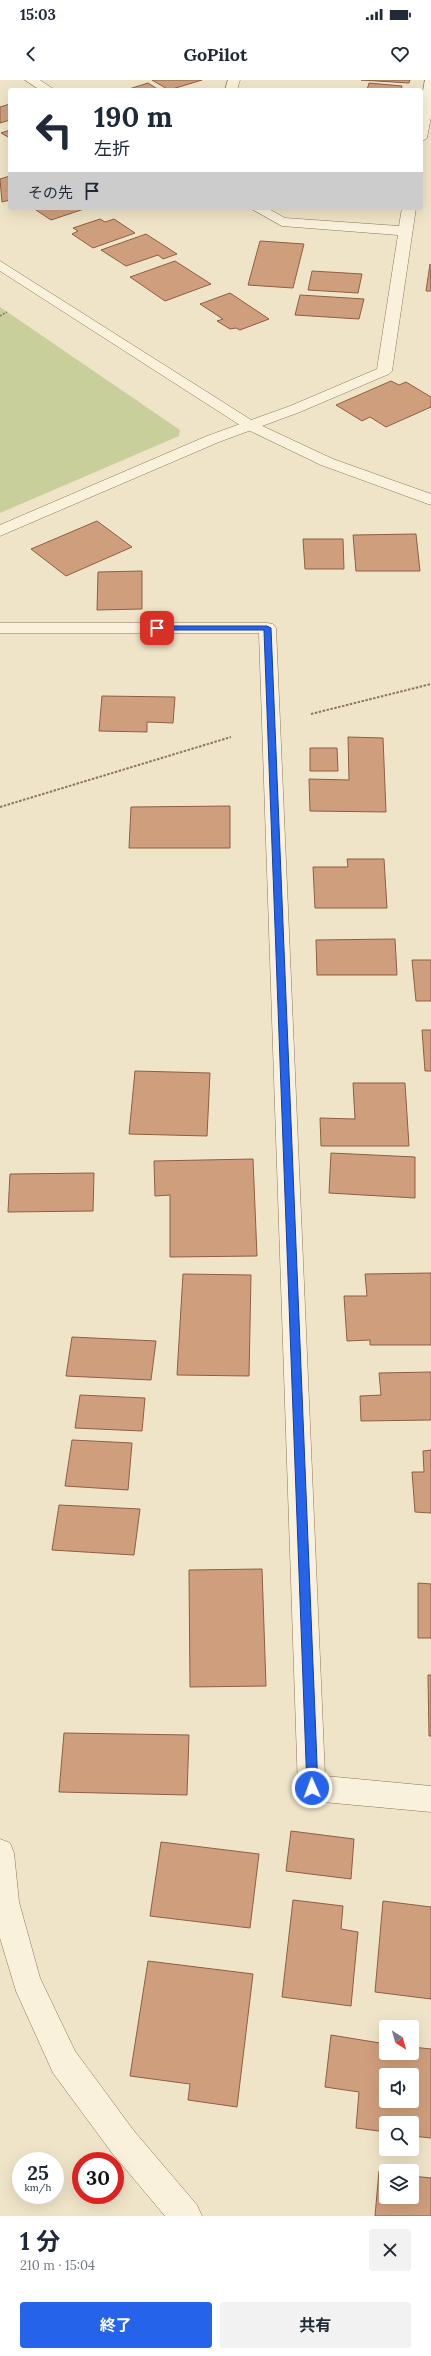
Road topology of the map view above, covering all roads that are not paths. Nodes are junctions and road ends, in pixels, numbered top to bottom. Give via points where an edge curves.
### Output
1 (31, 80) edge
2 (431, 81) edge
3 (45, 88) edge
4 (423, 127) edge
5 (261, 210) edge
6 (409, 210) edge
7 (405, 231) junction
8 (0, 265) edge
9 (251, 426) junction
10 (431, 500) edge
11 (0, 531) edge
12 (0, 628) edge
13 (431, 1799) edge
14 (0, 1853) edge
15 (186, 2216) edge

1 - 3 street
2 - 4 street
5 - 7 street via 282,222
6 - 7 street
7 - 9 street via 384,371
8 - 9 street
9 - 10 street via 327,462
9 - 11 street via 213,439
12 - 13 street via 267,628 312,1788
14 - 15 street via 5,1902 26,1981 64,2062 123,2142

